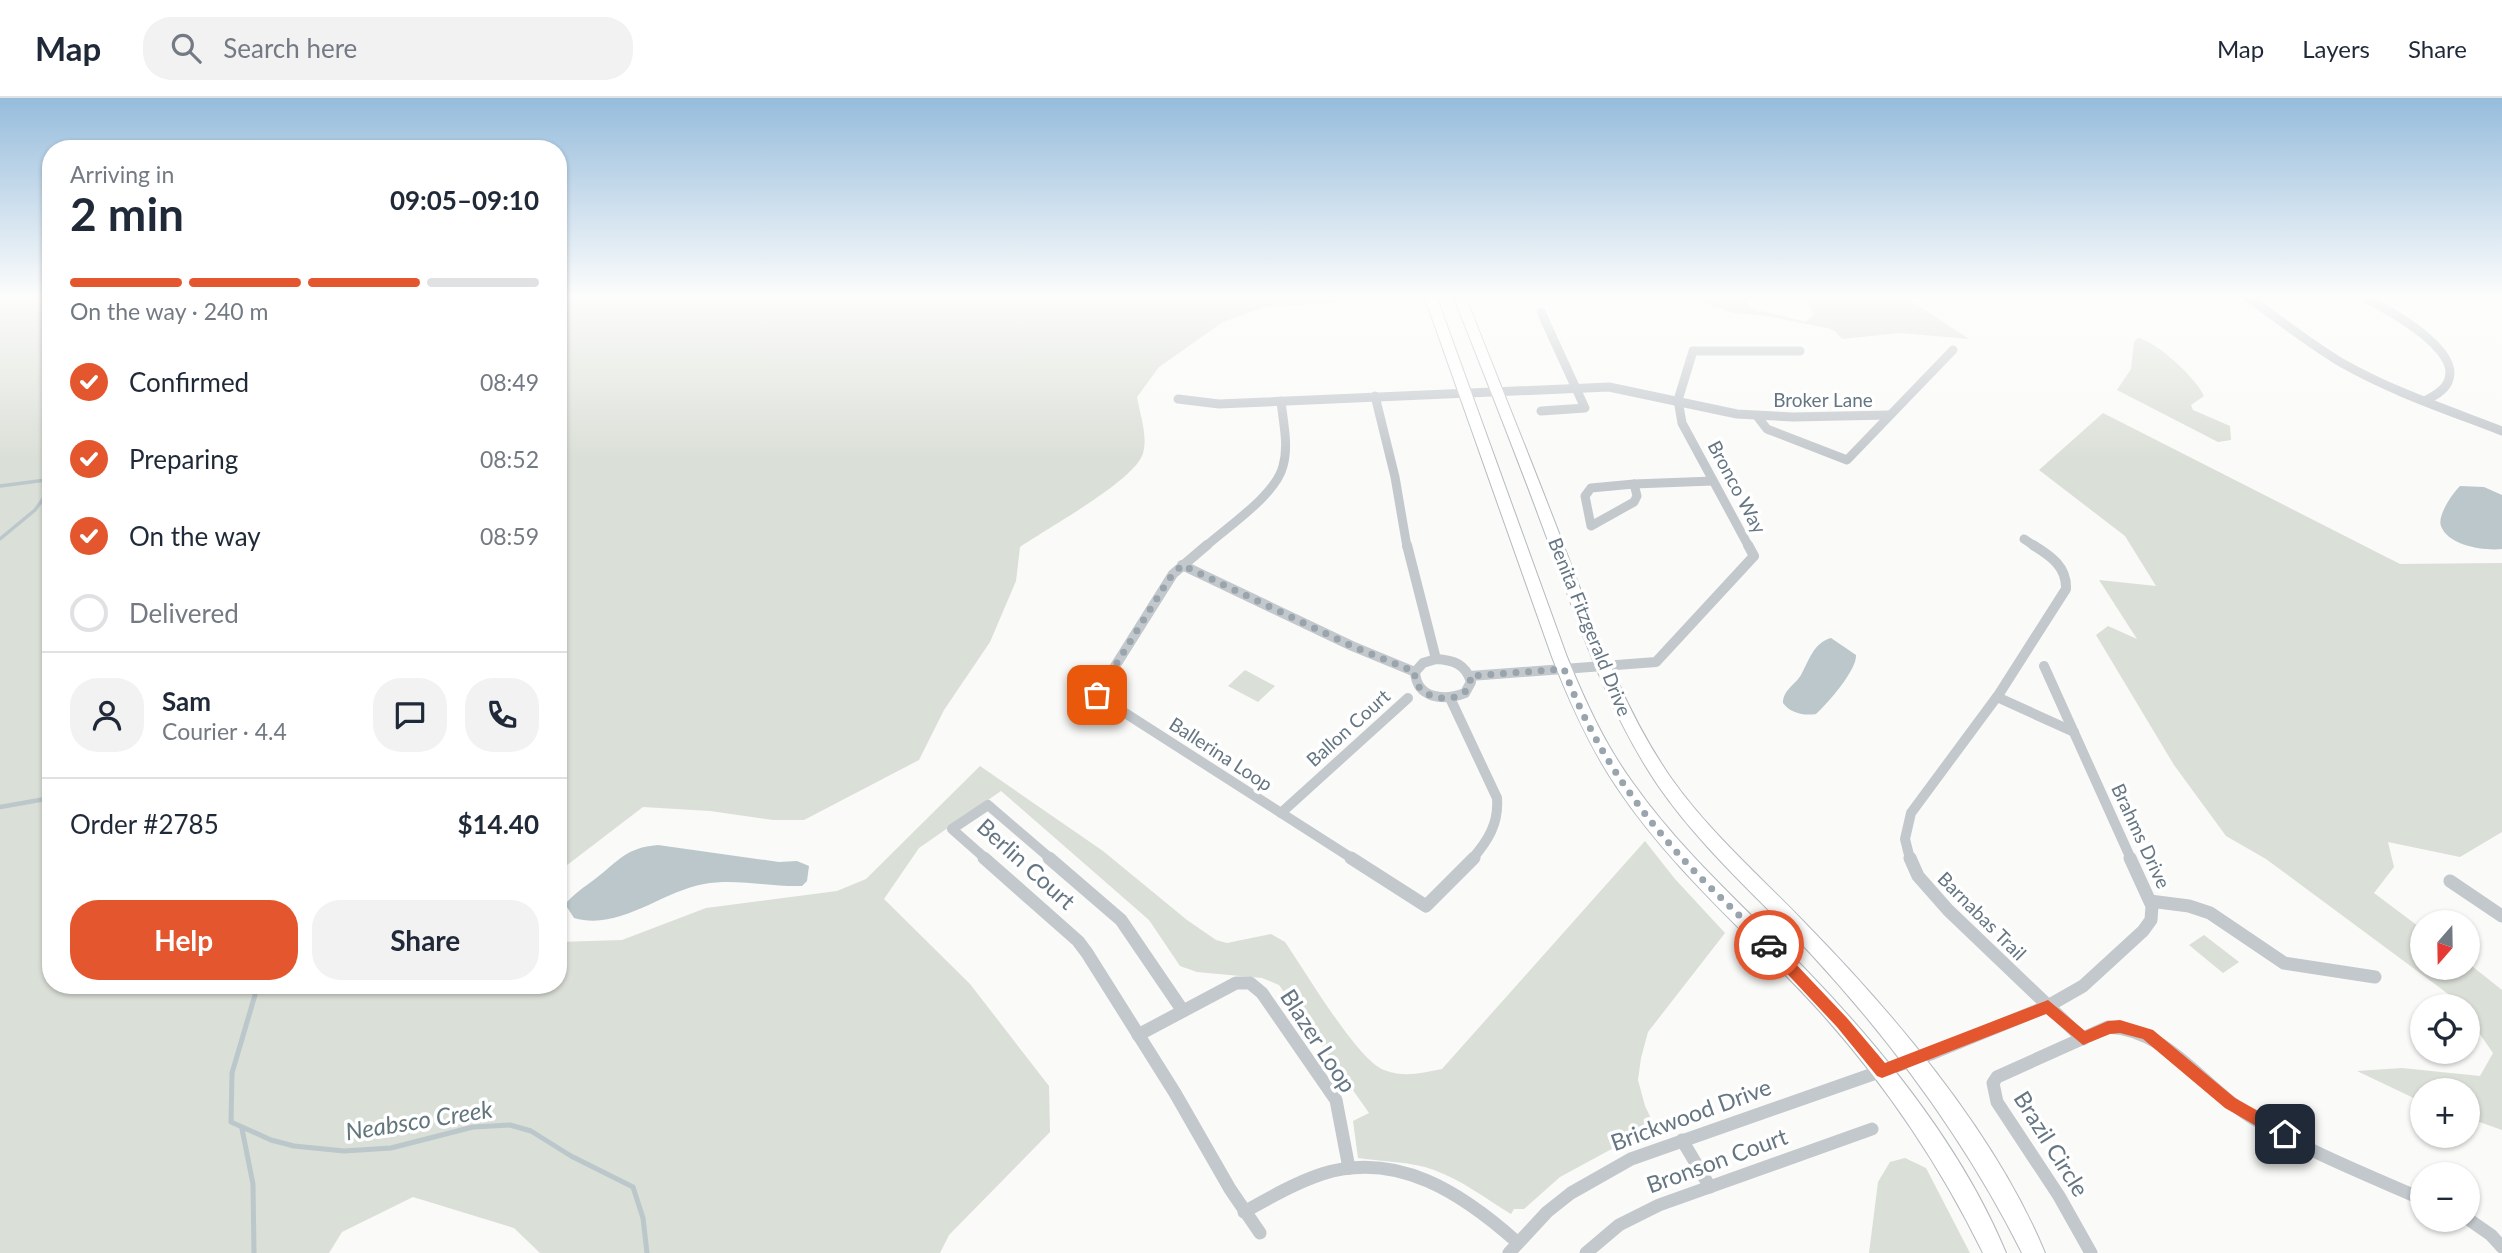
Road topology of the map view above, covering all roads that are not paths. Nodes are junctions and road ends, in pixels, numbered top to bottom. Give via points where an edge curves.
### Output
1 (1450, 352) edge
2 (1481, 352) edge
3 (1559, 352) edge
4 (1693, 352) edge
5 (1951, 352) edge
6 (2326, 352) edge
7 (2439, 352) edge
8 (1575, 386) junction
9 (1464, 391) junction
10 (1496, 391) junction
11 (1375, 396) junction
12 (1178, 399) dead end
13 (1678, 400) junction
14 (1281, 401) junction
15 (2426, 401) junction
16 (1541, 411) dead end
17 (1889, 415) junction
18 (1757, 416) junction
19 (2502, 431) edge
20 (1713, 481) junction
21 (1634, 484) junction
22 (2024, 539) dead end
23 (1182, 565) junction
24 (1436, 659) junction
25 (1602, 666) junction
26 (2045, 666) dead end
27 (1564, 669) junction
28 (1415, 672) junction
29 (1470, 676) junction
30 (1997, 697) junction
31 (1408, 698) dead end
32 (1450, 698) junction
33 (2074, 732) junction
34 (1281, 813) junction
35 (2450, 881) dead end
36 (2150, 901) junction
37 (2502, 916) edge
38 (2375, 977) dead end
39 (2048, 1006) junction
40 (1183, 1011) junction
41 (1138, 1035) junction
42 (2083, 1039) junction
43 (1913, 1060) junction
44 (1882, 1071) junction
45 (1872, 1129) dead end
46 (1682, 1140) junction
47 (1349, 1168) junction
48 (1710, 1187) junction
49 (2410, 1193) edge
50 (1244, 1212) junction
51 (2480, 1227) edge
52 (1260, 1233) dead end
53 (1513, 1247) edge
54 (2502, 1247) edge
55 (1586, 1253) edge
56 (1995, 1253) edge
57 (2034, 1253) edge
58 (2091, 1253) edge

1 - 9 main road, Benita Fitzgerald Drive
2 - 10 main road, Benita Fitzgerald Drive
3 - 8 street
4 - 13 street
5 - 17 street, Broker Lane
6 - 15 street via 2377,381
7 - 15 street via 2449,379
8 - 10 street, Broker Lane
8 - 13 street, Broker Lane via 1629,389
8 - 16 street via 1586,408
9 - 10 street, Broker Lane
9 - 11 street, Broker Lane
9 - 27 main road, Benita Fitzgerald Drive
10 - 25 main road, Benita Fitzgerald Drive
11 - 14 street, Broker Lane
11 - 24 street
12 - 14 street, Broker Lane via 1212,404
13 - 18 street, Broker Lane
13 - 20 street, Bronco Way via 1682,423
14 - 23 street, Ballerina Loop via 1285,458 1277,480
15 - 19 street
17 - 18 street, Broker Lane
17 - 18 street, Broker Lane via 1847,460 1767,429
20 - 21 street
20 - 25 street, Bronco Way via 1754,556 1656,662
21 - 21 street via 1588,490 1591,526 1634,502
22 - 30 street, Barnabas Trail via 2054,559 2068,582
23 - 28 street
23 - 34 street, Ballerina Loop via 1097,695
24 - 28 street
24 - 29 street via 1459,663
25 - 27 street, Bronco Way
25 - 43 main road, Benita Fitzgerald Drive via 1643,748 1689,813 1817,948
26 - 33 street, Brahms Drive
27 - 29 street, Bronco Way
27 - 44 main road, Benita Fitzgerald Drive via 1585,720 1623,784 1668,843 1805,982
28 - 32 street via 1420,689
29 - 32 street via 1465,693
30 - 33 street
30 - 39 street, Barnabas Trail via 1911,813 1905,839 1918,876 1975,938
31 - 34 street, Ballon Court
32 - 34 street, Ballerina Loop via 1500,811 1493,835 1426,906
33 - 36 street, Brahms Drive
35 - 37 street
36 - 38 street via 2210,913 2284,963
36 - 39 street, Brahms Drive via 2151,920 2143,931 2083,986
39 - 42 street, Barnabas Trail
39 - 43 street, Brahms Drive
40 - 41 street, Blazer Loop
40 - 41 street, Berlin Court via 1121,920 988,805 952,829 1078,941
40 - 47 street, Blazer Loop via 1236,983 1250,984 1262,993 1336,1100
41 - 50 street, Berlin Court
42 - 49 street, Brazil Circle via 2120,1026 2148,1034 2230,1103 2262,1123
42 - 58 street, Brazil Circle via 1997,1077 1993,1092
43 - 44 street, Brickwood Drive
43 - 57 main road, Benita Fitzgerald Drive via 1983,1162
44 - 46 street, Brickwood Drive
44 - 56 main road, Benita Fitzgerald Drive via 1947,1164
45 - 48 street, Bronson Court
46 - 48 street
46 - 53 street, Brickwood Drive via 1603,1172 1547,1212
47 - 50 street via 1303,1181
47 - 53 street via 1394,1170 1440,1185 1467,1200
48 - 55 street, Bronson Court via 1643,1212
50 - 52 street, Berlin Court
51 - 54 street

